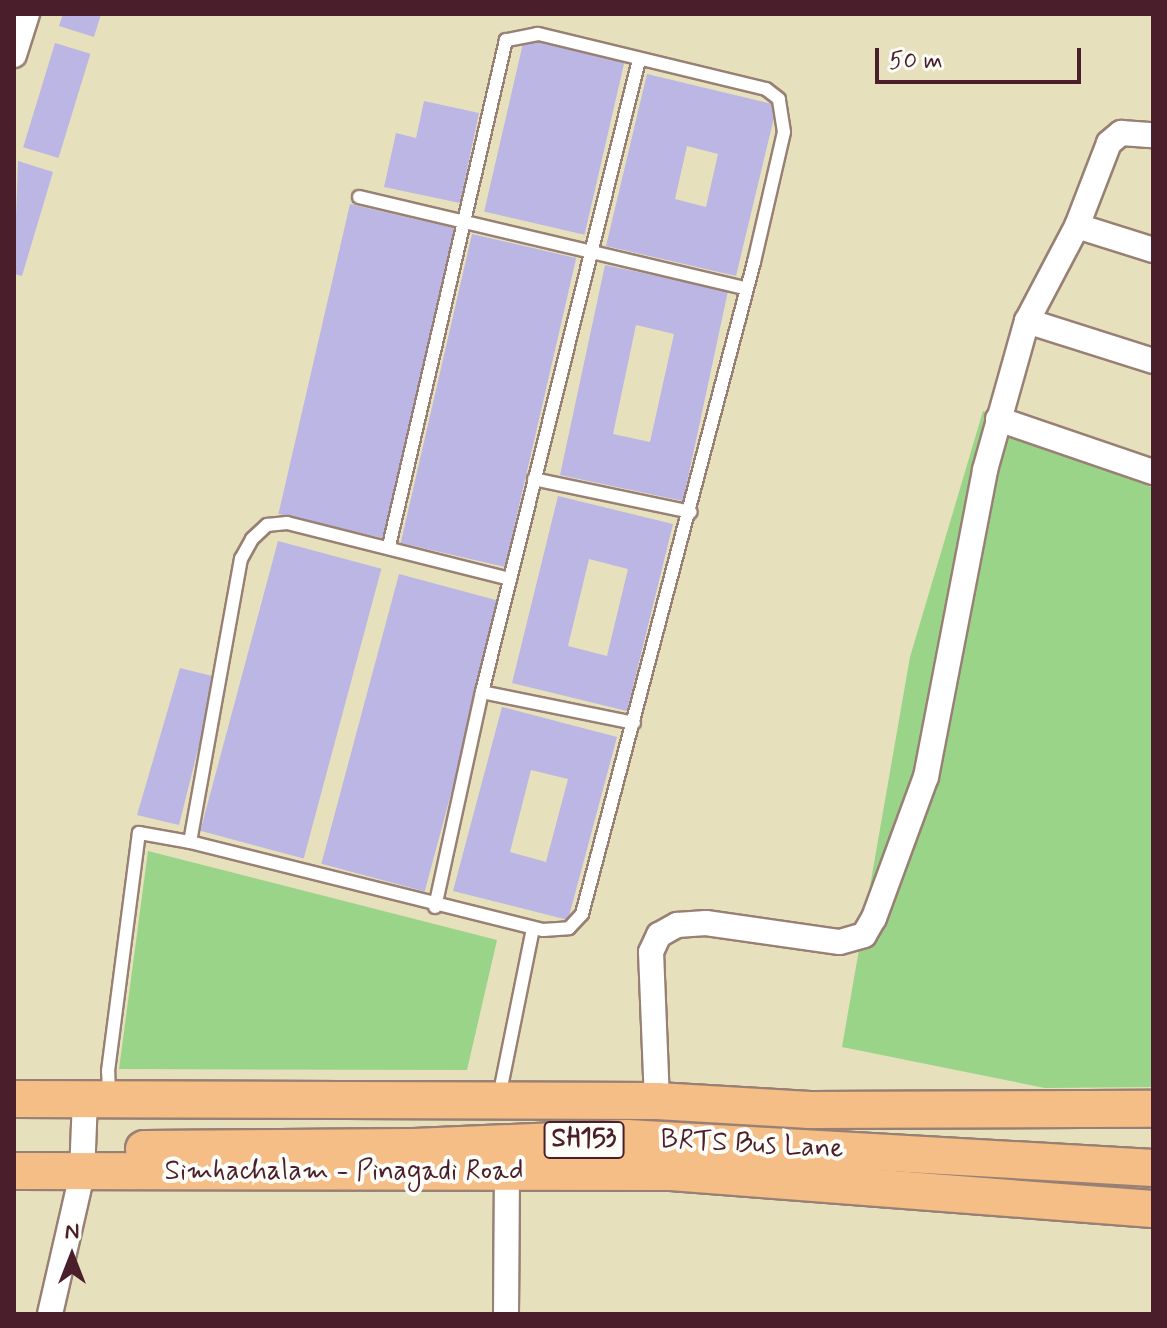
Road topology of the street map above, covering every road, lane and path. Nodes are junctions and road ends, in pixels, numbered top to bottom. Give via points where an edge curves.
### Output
1 (27, 14) edge
2 (14, 55) edge
3 (639, 60) junction
4 (1153, 135) edge
5 (359, 197) dead end
6 (464, 226) junction
7 (1077, 226) junction
8 (1153, 250) edge
9 (590, 254) junction
10 (745, 288) junction
11 (1027, 321) junction
12 (1153, 361) edge
13 (998, 419) junction
14 (1153, 472) edge
15 (534, 479) junction
16 (691, 512) junction
17 (389, 546) junction
18 (510, 579) junction
19 (482, 692) junction
20 (634, 723) junction
21 (190, 842) junction
22 (435, 907) junction
23 (533, 928) junction
24 (14, 1099) edge
25 (498, 1099) junction
26 (97, 1100) junction
27 (657, 1101) junction
28 (1153, 1109) edge
29 (14, 1147) edge
30 (82, 1162) junction
31 (1153, 1168) edge
32 (14, 1171) edge
33 (507, 1171) junction
34 (1153, 1209) edge
35 (50, 1314) edge
36 (506, 1314) edge

1 - 2 street
3 - 6 lane via 538,34 506,40
3 - 9 lane
3 - 10 lane via 766,89 779,99 786,116 784,132
4 - 7 street via 1121,133 1109,143
5 - 6 lane
6 - 9 lane
6 - 17 lane
7 - 8 street
7 - 11 street
9 - 10 lane
9 - 15 lane
10 - 16 lane
11 - 12 street
11 - 13 street
13 - 14 street
13 - 27 street via 926,777 874,918 864,935 840,942 706,923 677,925 659,935 651,952
15 - 16 lane
15 - 18 lane
16 - 20 lane
17 - 18 lane
17 - 21 lane via 287,523 267,525 252,539 241,559
18 - 19 lane
19 - 20 lane
19 - 22 lane
20 - 23 lane via 582,914 569,928
21 - 22 lane
21 - 26 lane via 139,833 108,1071
22 - 23 lane
23 - 25 lane
24 - 26 main road
25 - 26 main road
25 - 27 main road
26 - 30 street
27 - 28 main road via 810,1110
29 - 30 main road, BRTS Bus Lane / SH153
30 - 31 main road, BRTS Bus Lane / SH153 via 627,1138
30 - 32 main road, Simhachalam - Pinagadi Road
30 - 33 main road, Simhachalam - Pinagadi Road
30 - 35 street
33 - 34 main road, Simhachalam - Pinagadi Road via 671,1172
33 - 36 street

